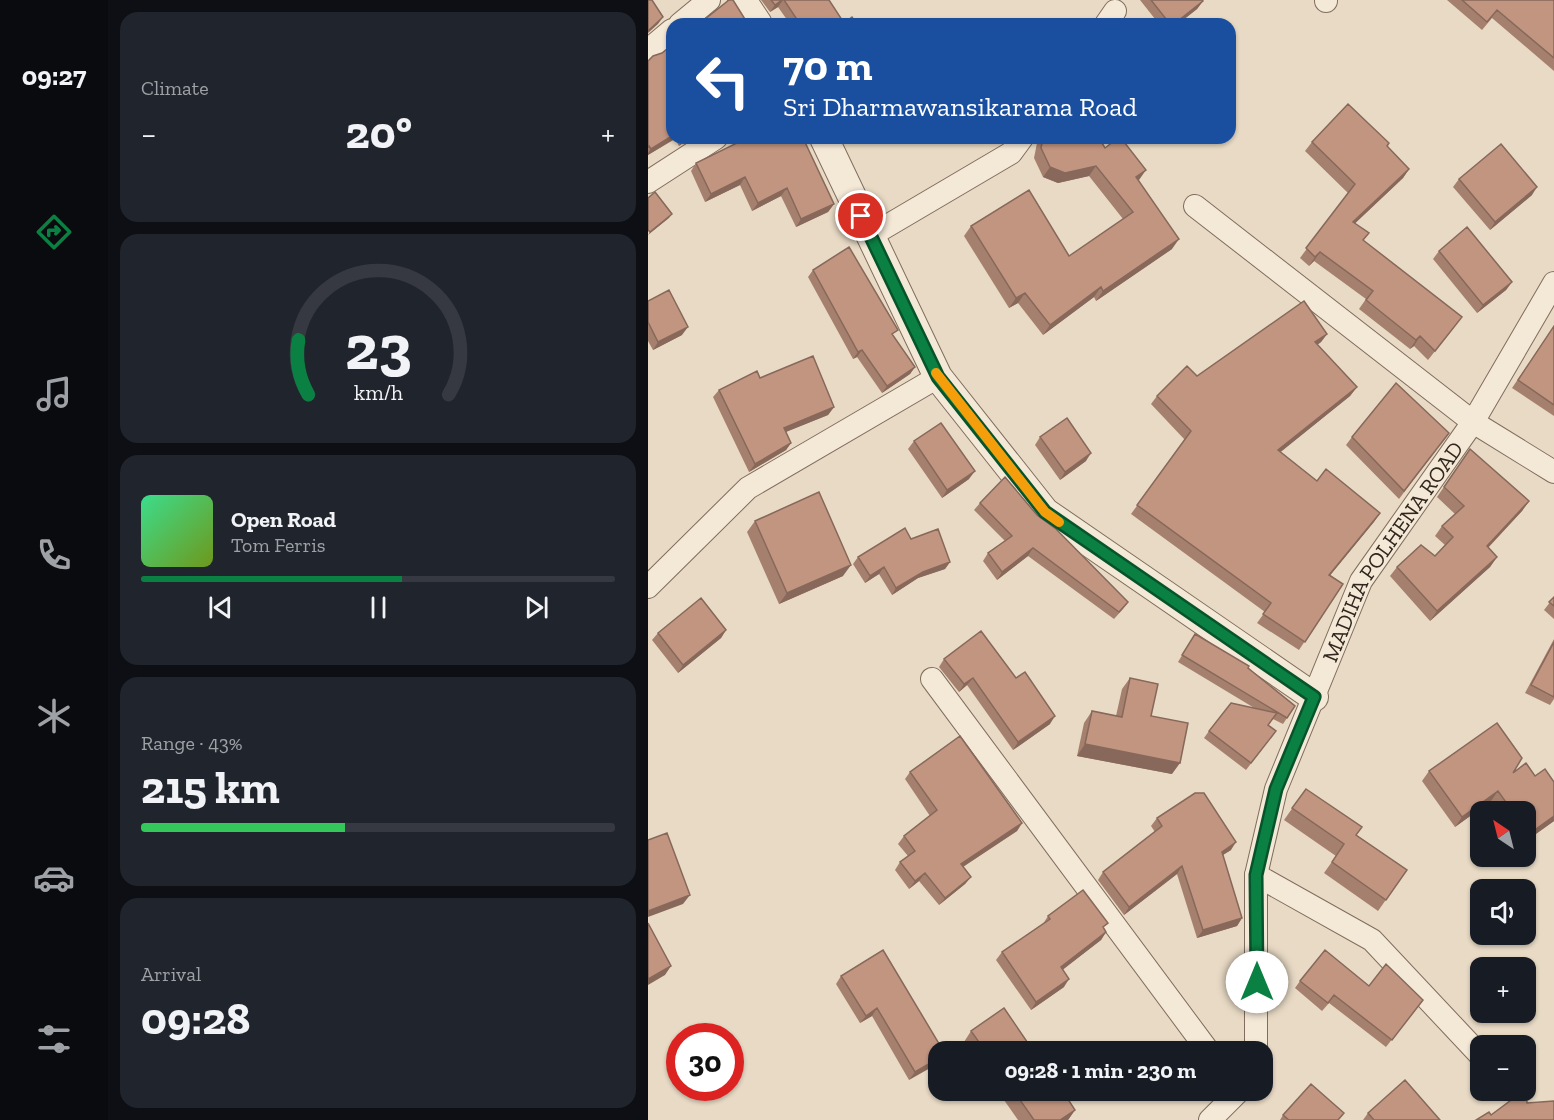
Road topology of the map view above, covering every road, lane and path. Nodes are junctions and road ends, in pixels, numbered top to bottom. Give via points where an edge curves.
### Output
1 (709, 0) edge
2 (742, 0) edge
3 (687, 18) edge
4 (754, 18) edge
5 (666, 35) edge
6 (648, 50) edge
7 (707, 144) edge
8 (827, 144) edge
9 (1018, 144) edge
10 (648, 182) edge
11 (1195, 206) dead end
12 (870, 236) junction
13 (1554, 283) edge
14 (938, 377) junction
15 (1473, 422) junction
16 (1554, 472) edge
17 (648, 587) edge
18 (932, 679) dead end
19 (1314, 697) junction
20 (1256, 875) junction
21 (1201, 1041) edge
22 (1256, 1041) edge
23 (1470, 1044) edge
24 (1229, 1101) edge
25 (1210, 1120) edge

1 - 3 street
2 - 4 street
5 - 6 street
7 - 10 street
8 - 12 street
9 - 12 street via 1011,153
11 - 15 street
12 - 14 street
13 - 15 street, MADIHA POLHENA ROAD
14 - 17 street via 748,488
14 - 19 street via 1045,512
15 - 16 street
15 - 19 street, MADIHA POLHENA ROAD via 1361,581
18 - 21 street
19 - 20 street, MADIHA POLHENA ROAD via 1276,789
20 - 22 street, MADIHA POLHENA ROAD
20 - 23 street via 1372,940
24 - 25 street

